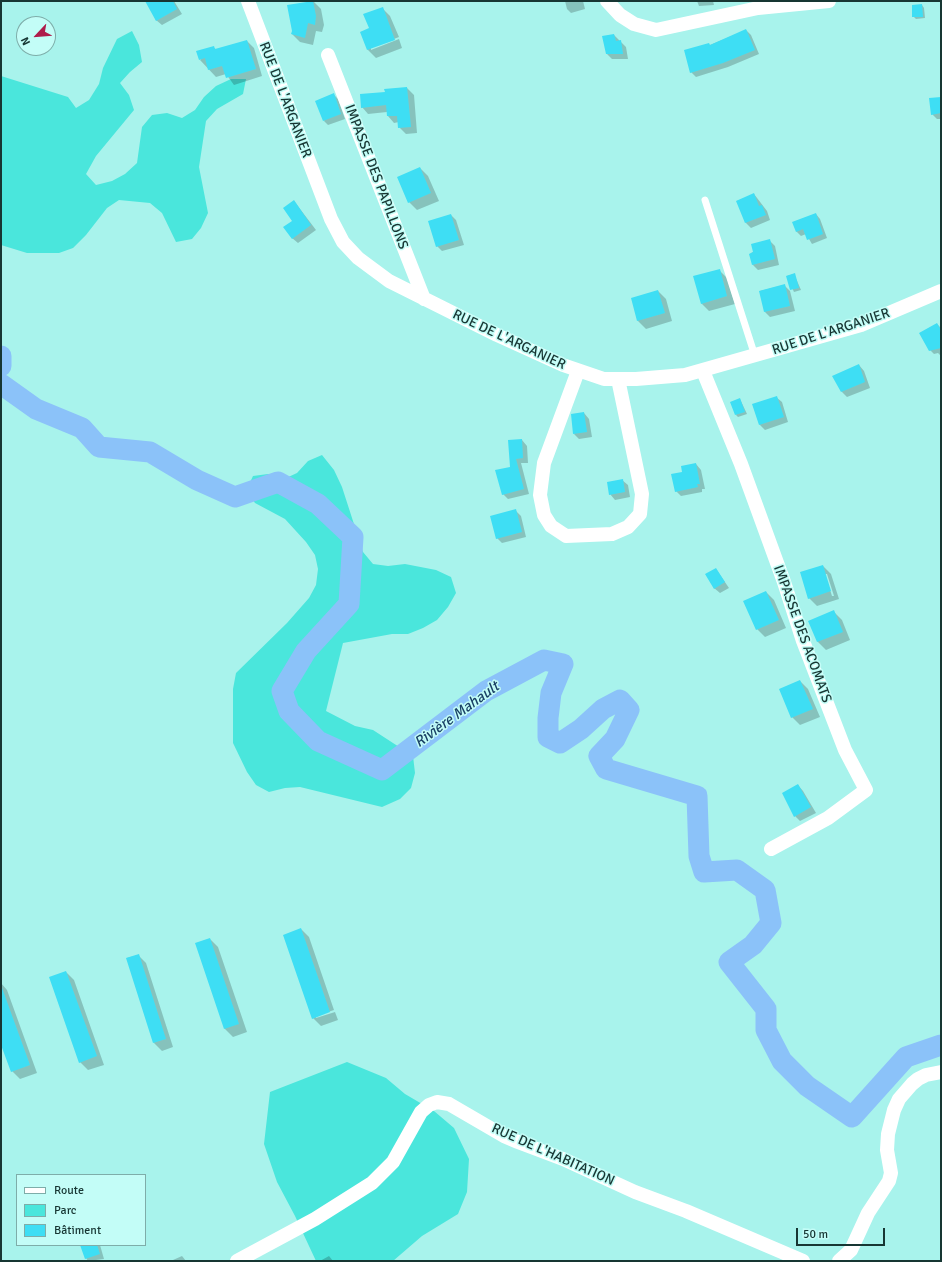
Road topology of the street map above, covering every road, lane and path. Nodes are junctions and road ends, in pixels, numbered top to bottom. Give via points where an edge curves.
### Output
1 (248, 1) edge
2 (607, 1) edge
3 (829, 1) edge
4 (328, 55) dead end
5 (705, 200) dead end
6 (941, 291) edge
7 (424, 299) junction
8 (755, 356) junction
9 (578, 371) junction
10 (703, 371) junction
11 (618, 380) junction
12 (771, 849) dead end
13 (941, 1072) edge
14 (237, 1261) edge
15 (803, 1261) edge
16 (839, 1261) edge

1 - 7 street, RUE DE L'ARGANIER via 331,220 342,242 372,270
2 - 3 street via 630,22 656,30 758,8
4 - 7 street, IMPASSE DES PAPILLONS
5 - 8 lane
6 - 8 street, RUE DE L'ARGANIER via 861,325
7 - 9 street, RUE DE L'ARGANIER via 496,335
8 - 10 street, RUE DE L'ARGANIER
9 - 11 street, RUE DE L'ARGANIER via 604,379
9 - 11 street via 544,463 540,495 544,515 551,526 566,536 612,534 628,527 640,514 642,494
10 - 11 street, RUE DE L'ARGANIER via 677,376
10 - 12 street, IMPASSE DES ACOMATS via 740,464 845,750 866,790 828,818
13 - 16 street via 918,1079 899,1099 888,1134 887,1150 891,1173 889,1182 870,1209 851,1250
14 - 15 street, RUE DE L'HABITATION via 315,1219 372,1183 393,1162 421,1112 437,1102 449,1104 511,1139

